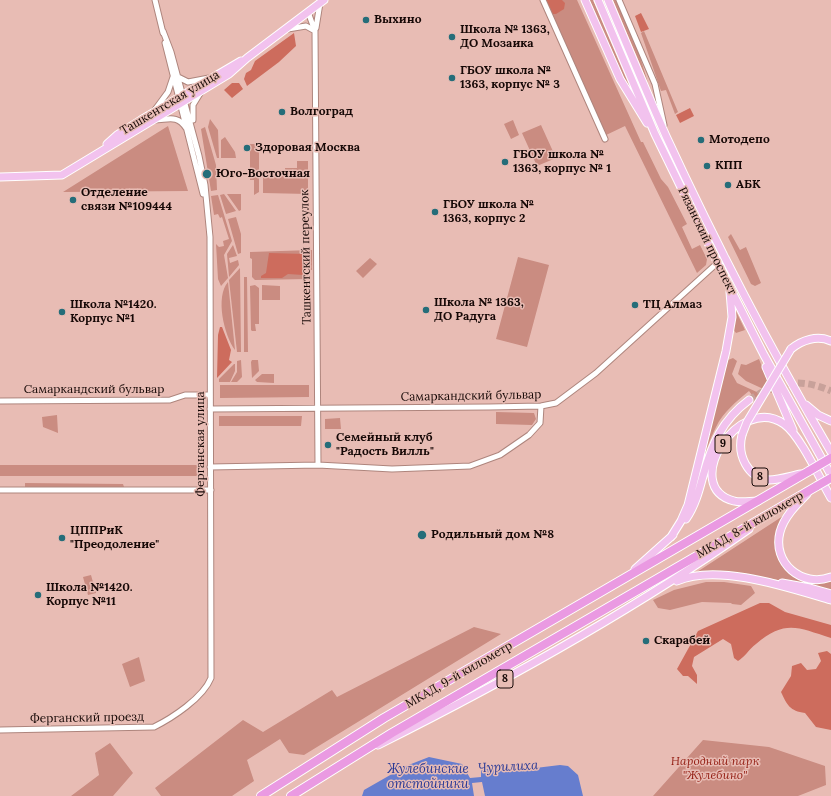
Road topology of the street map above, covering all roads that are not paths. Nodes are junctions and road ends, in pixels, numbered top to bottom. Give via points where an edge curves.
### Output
1 (155, 0) edge
2 (543, 0) edge
3 (585, 0) edge
4 (598, 0) edge
5 (608, 0) edge
6 (619, 0) edge
7 (322, 1) edge
8 (308, 12) junction
9 (286, 29) junction
10 (315, 31) junction
11 (247, 58) junction
12 (176, 76) junction
13 (212, 77) junction
14 (201, 91) junction
15 (182, 99) junction
16 (153, 117) junction
17 (191, 131) junction
18 (655, 134) junction
19 (666, 134) junction
20 (605, 139) dead end
21 (0, 177) edge
22 (725, 256) junction
23 (718, 263) junction
24 (729, 286) junction
25 (831, 341) edge
26 (764, 356) junction
27 (210, 395) junction
28 (799, 396) junction
29 (749, 400) tunnel mouth
30 (0, 401) edge
31 (542, 406) junction
32 (317, 407) junction
33 (210, 409) junction
34 (831, 421) edge
35 (798, 441) junction
36 (831, 452) edge
37 (831, 458) edge
38 (318, 465) junction
39 (210, 467) junction
40 (808, 471) junction
41 (831, 475) edge
42 (831, 478) edge
43 (817, 486) junction
44 (0, 490) edge
45 (211, 490) junction
46 (831, 498) edge
47 (758, 501) junction
48 (782, 506) junction
49 (671, 537) junction
50 (660, 558) joint
51 (669, 573) joint
52 (831, 576) edge
53 (766, 582) junction
54 (614, 585) junction
55 (661, 588) junction
56 (831, 594) edge
57 (831, 600) edge
58 (208, 686) joint
59 (0, 730) edge
60 (344, 763) junction
61 (261, 796) edge
62 (291, 796) edge

1 - 12 street, Ферганская улица
2 - 20 street
3 - 18 main road via 620,79
4 - 18 main road, Рязанский проспект
5 - 19 main road, Рязанский проспект
6 - 19 street via 655,84
7 - 8 main road, Ташкентская улица
7 - 10 street
8 - 9 main road, Ташкентская улица
8 - 10 street, Ташкентский переулок
9 - 10 street via 306,26
9 - 11 main road, Ташкентская улица
10 - 32 street, Ташкентский переулок
11 - 13 main road, Ташкентская улица
11 - 14 main road, Ташкентская улица via 235,70
12 - 13 street via 190,82
12 - 15 street, Ферганская улица
12 - 16 street
13 - 15 main road, Ташкентская улица
14 - 15 main road, Ташкентская улица
14 - 17 street via 192,107
15 - 16 main road, Ташкентская улица
15 - 17 street, Ферганская улица
16 - 17 street via 176,118
16 - 21 main road, Ташкентская улица via 62,175
17 - 27 street, Ферганская улица via 205,203 210,258
18 - 23 main road, Рязанский проспект
19 - 22 main road, Рязанский проспект
22 - 23 street, Самаркандский бульвар
22 - 28 main road, Рязанский проспект
23 - 24 main road, Рязанский проспект
23 - 31 street, Самаркандский бульвар via 596,373 560,401
24 - 26 main road, Рязанский проспект
24 - 49 main road via 732,317 726,351 688,505
25 - 40 main road, 8, bridge via 808,340 791,349 747,422 740,443 742,459 754,474 761,478 770,480
26 - 35 main road via 776,394
26 - 41 main road, Рязанский проспект
27 - 30 street, Самаркандский бульвар via 185,395 170,400
27 - 33 street, Ферганская улица
28 - 34 main road via 818,415
28 - 36 main road, Рязанский проспект
29 - 49 main road via 736,409 720,430 693,507
31 - 32 street, Самаркандский бульвар
31 - 38 street via 540,423 535,430 500,455 483,463 458,467 392,469
32 - 33 street, Самаркандский бульвар
32 - 38 street, Ташкентский переулок
33 - 39 street, Ферганская улица
35 - 46 main road
35 - 47 main road, 9 via 783,423 770,417 758,417 737,428 719,450 711,470 712,480 717,489 724,497 734,501
37 - 40 highway, МКАД, 8-й километр, bridge
38 - 39 street
39 - 45 street, Ферганская улица
40 - 47 highway, МКАД, 8-й километр
42 - 43 highway, МКАД, 8-й километр, bridge
43 - 48 highway, МКАД, 8-й километр
43 - 52 main road via 787,516 780,532 779,548 786,565 800,576 816,580
44 - 45 street
45 - 58 street, Ферганская улица via 212,670
47 - 50 highway, МКАД, 8-й километр
48 - 51 highway, МКАД, 8-й километр
48 - 55 main road
49 - 54 main road
50 - 54 highway, МКАД, 9-й километр
51 - 60 highway, МКАД, 9-й километр
53 - 55 main road, 8 via 713,575 681,579
53 - 56 main road, 8 via 810,588
53 - 57 main road
54 - 61 highway, МКАД, 9-й километр via 384,718
55 - 60 main road, 8 via 485,690
58 - 59 street, Ферганский проезд via 166,721 154,727
60 - 62 highway, МКАД, 9-й километр

